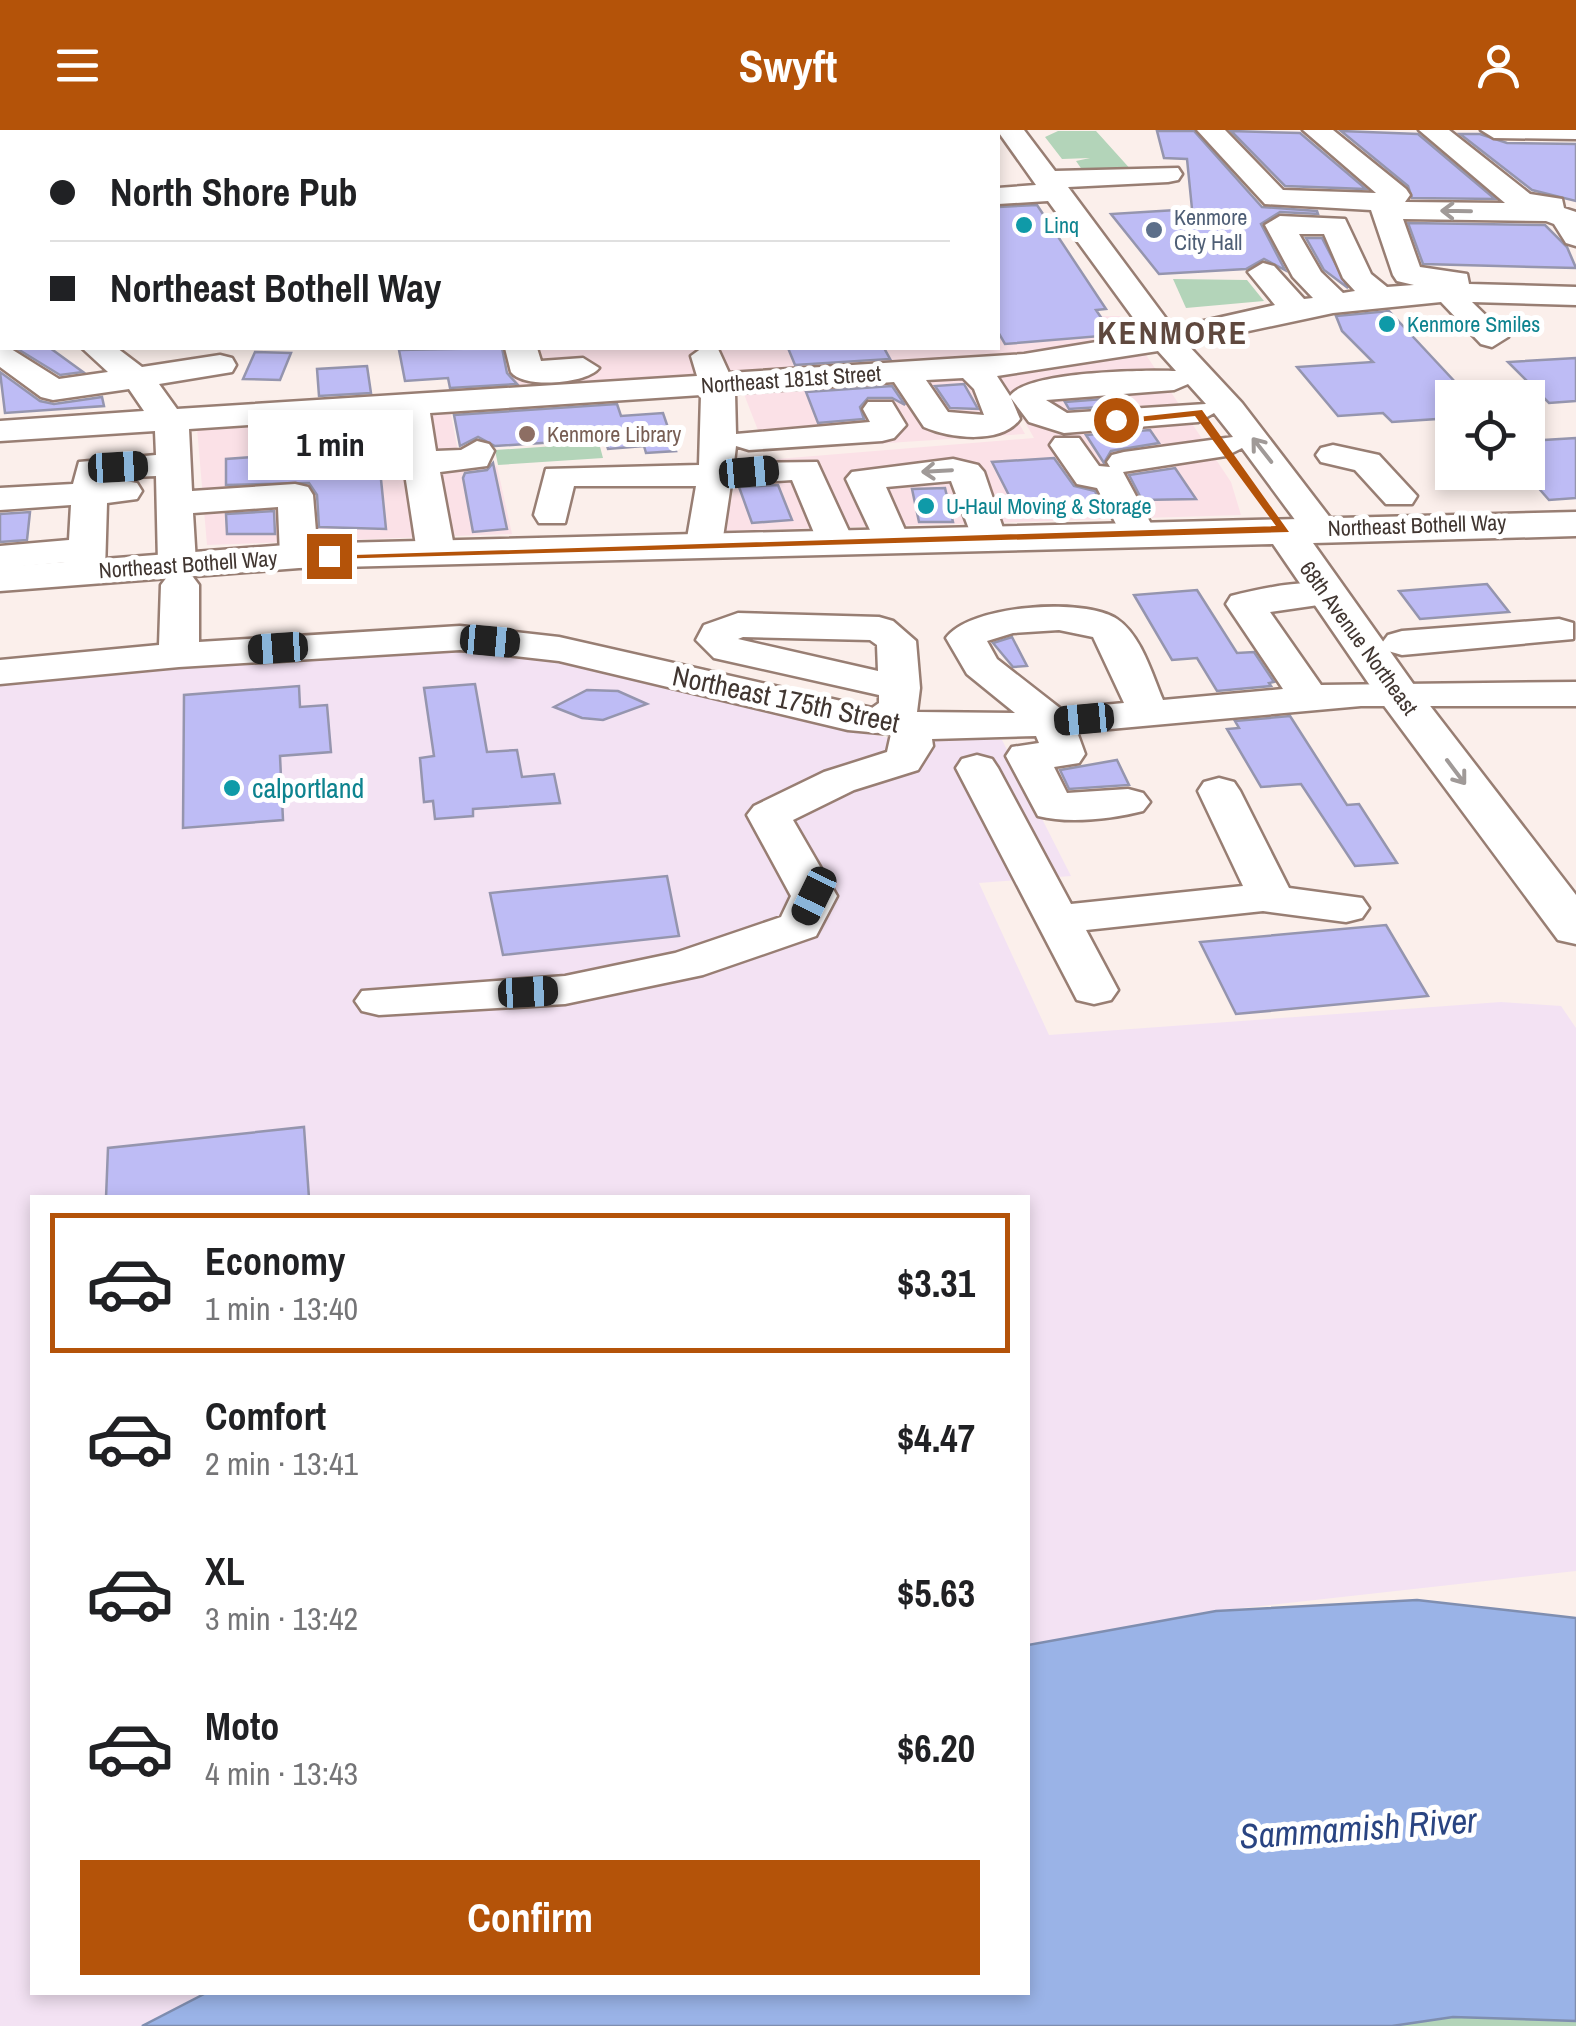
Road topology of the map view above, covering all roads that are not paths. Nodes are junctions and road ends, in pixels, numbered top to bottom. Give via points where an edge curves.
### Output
1 (1010, 130) edge
2 (1210, 130) edge
3 (1316, 130) edge
4 (1432, 130) edge
5 (1494, 130) edge
6 (1554, 131) edge
7 (1576, 131) edge
8 (1576, 148) edge
9 (1168, 174) dead end
10 (1052, 186) junction
11 (1000, 196) edge
12 (1576, 205) edge
13 (1385, 210) junction
14 (1294, 211) dead end
15 (1576, 237) edge
16 (1263, 272) dead end
17 (1308, 277) junction
18 (1576, 282) edge
19 (1368, 287) junction
20 (1435, 289) junction
21 (1576, 296) edge
22 (1336, 302) junction
23 (1296, 310) junction
24 (1492, 336) dead end
25 (1166, 340) junction
26 (5, 350) edge
27 (522, 350) edge
28 (224, 356) edge
29 (114, 360) edge
30 (971, 367) junction
31 (905, 372) junction
32 (782, 379) junction
33 (1174, 380) junction
34 (1032, 382) junction
35 (715, 402) edge
36 (412, 403) junction
37 (874, 403) junction
38 (1186, 430) junction
39 (0, 431) edge
40 (310, 434) dead end
41 (804, 438) junction
42 (1066, 445) dead end
43 (477, 450) dead end
44 (1333, 455) dead end
45 (1124, 462) dead end
46 (173, 463) junction
47 (421, 463) junction
48 (91, 481) junction
49 (4, 487) edge
50 (1399, 496) dead end
51 (552, 516) dead end
52 (1576, 524) edge
53 (1138, 533) junction
54 (988, 537) junction
55 (1308, 538) junction
56 (891, 539) junction
57 (835, 540) junction
58 (704, 544) junction
59 (1576, 544) edge
60 (436, 552) junction
61 (0, 557) edge
62 (86, 560) junction
63 (311, 566) junction
64 (179, 574) junction
65 (0, 579) edge
66 (0, 587) edge
67 (1326, 594) junction
68 (0, 598) edge
69 (1559, 631) edge
70 (1402, 643) junction
71 (179, 655) junction
72 (0, 672) edge
73 (1419, 694) junction
74 (1576, 694) edge
75 (1310, 698) junction
76 (897, 712) junction
77 (1149, 713) junction
78 (1052, 722) junction
79 (977, 768) dead end
80 (1220, 792) dead end
81 (1128, 802) dead end
82 (1576, 866) edge
83 (1271, 897) junction
84 (1346, 908) dead end
85 (1057, 919) junction
86 (1576, 929) edge
87 (1094, 990) dead end
88 (378, 1001) dead end

1 - 10 street, 68th Avenue Northeast
2 - 3 street via 1275,198 1380,202 1396,195
4 - 12 street via 1522,202
5 - 6 street
6 - 7 street
6 - 8 street
9 - 10 street
10 - 11 street
10 - 25 street, 68th Avenue Northeast
13 - 14 street
15 -> 13 street via 1566,218 1549,212
13 - 20 street via 1408,275
16 - 23 street
17 - 19 street
17 - 19 street via 1280,225 1334,225
17 - 22 street
18 - 20 street
19 - 20 street, Northeast 181st Street
19 - 22 street, Northeast 181st Street
20 - 21 street, Northeast 181st Street
20 - 24 street
22 - 23 street, Northeast 181st Street
23 - 25 street, Northeast 181st Street
25 - 33 street, 68th Avenue Northeast via 1160,358
25 - 34 street, Northeast 181st Street
55 -> 25 street, 68th Avenue Northeast via 1230,410
26 - 29 street via 53,390
27 - 35 street via 527,372
28 - 29 street
29 - 46 street
30 - 31 street, Northeast 181st Street
30 - 31 street via 994,396 1003,419 994,424 934,423
30 - 34 street, Northeast 181st Street
31 - 37 street, Northeast 181st Street
32 - 35 street, Northeast 181st Street
32 - 37 street, Northeast 181st Street
32 - 41 street
33 - 34 street
33 - 38 street, 68th Avenue Northeast
34 - 38 street via 1040,415 1064,424
35 - 36 street via 608,412 594,391
35 - 41 street
35 - 51 street via 558,476
35 - 57 street via 808,471
35 - 58 street
36 - 46 street
36 - 47 street
37 - 41 street
38 - 45 street via 1170,456
38 - 55 street, 68th Avenue Northeast via 1226,446
39 - 46 street
40 - 46 street
42 - 53 street via 1089,477 1109,477
43 - 47 street via 475,458
44 - 50 street via 1367,462
46 - 48 street
46 - 63 street via 295,495
46 - 64 street
47 - 60 street
48 - 49 street
48 - 62 street
52 - 55 main road, Northeast Bothell Way
53 - 54 main road, Northeast Bothell Way
53 - 55 main road, Northeast Bothell Way
54 - 56 main road, Northeast Bothell Way
54 -> 56 street via 966,472 953,470 864,480
55 - 59 main road, Northeast Bothell Way
55 - 63 main road, Northeast Bothell Way
55 - 67 main road, 68th Avenue Northeast
55 - 70 main road, 68th Avenue Northeast
56 - 57 main road, Northeast Bothell Way
57 - 58 main road, Northeast Bothell Way
58 - 60 main road, Northeast Bothell Way
58 - 63 main road via 653,556
60 - 63 main road, Northeast Bothell Way
61 - 62 street
62 - 64 main road, Northeast Bothell Way
62 - 65 main road, Northeast Bothell Way
63 - 64 main road, Northeast Bothell Way
64 - 66 main road
64 - 68 main road, Northeast Bothell Way
64 - 71 street
67 - 73 main road, 68th Avenue Northeast
67 - 75 street via 1245,604
69 - 70 street
70 - 73 main road, 68th Avenue Northeast
71 - 72 street, Northeast 175th Street
71 - 76 street, Northeast 175th Street via 460,638 520,643
73 - 74 street, Northeast 175th Street
73 - 75 street, Northeast 175th Street
73 - 82 main road, 68th Avenue Northeast
73 -> 86 main road, 68th Avenue Northeast
75 - 77 street, Northeast 175th Street
76 - 78 street, Northeast 175th Street
76 - 88 street via 912,746 903,761 840,780 769,814 814,896 800,926 686,965 564,990
77 - 78 street, Northeast 175th Street
77 - 78 street via 1110,632 1093,620 999,624 971,632 966,644 981,666
78 - 81 street via 1064,754 1027,756 1053,808
79 - 85 street
80 - 83 street
83 - 84 street
83 - 85 street
85 - 87 street

